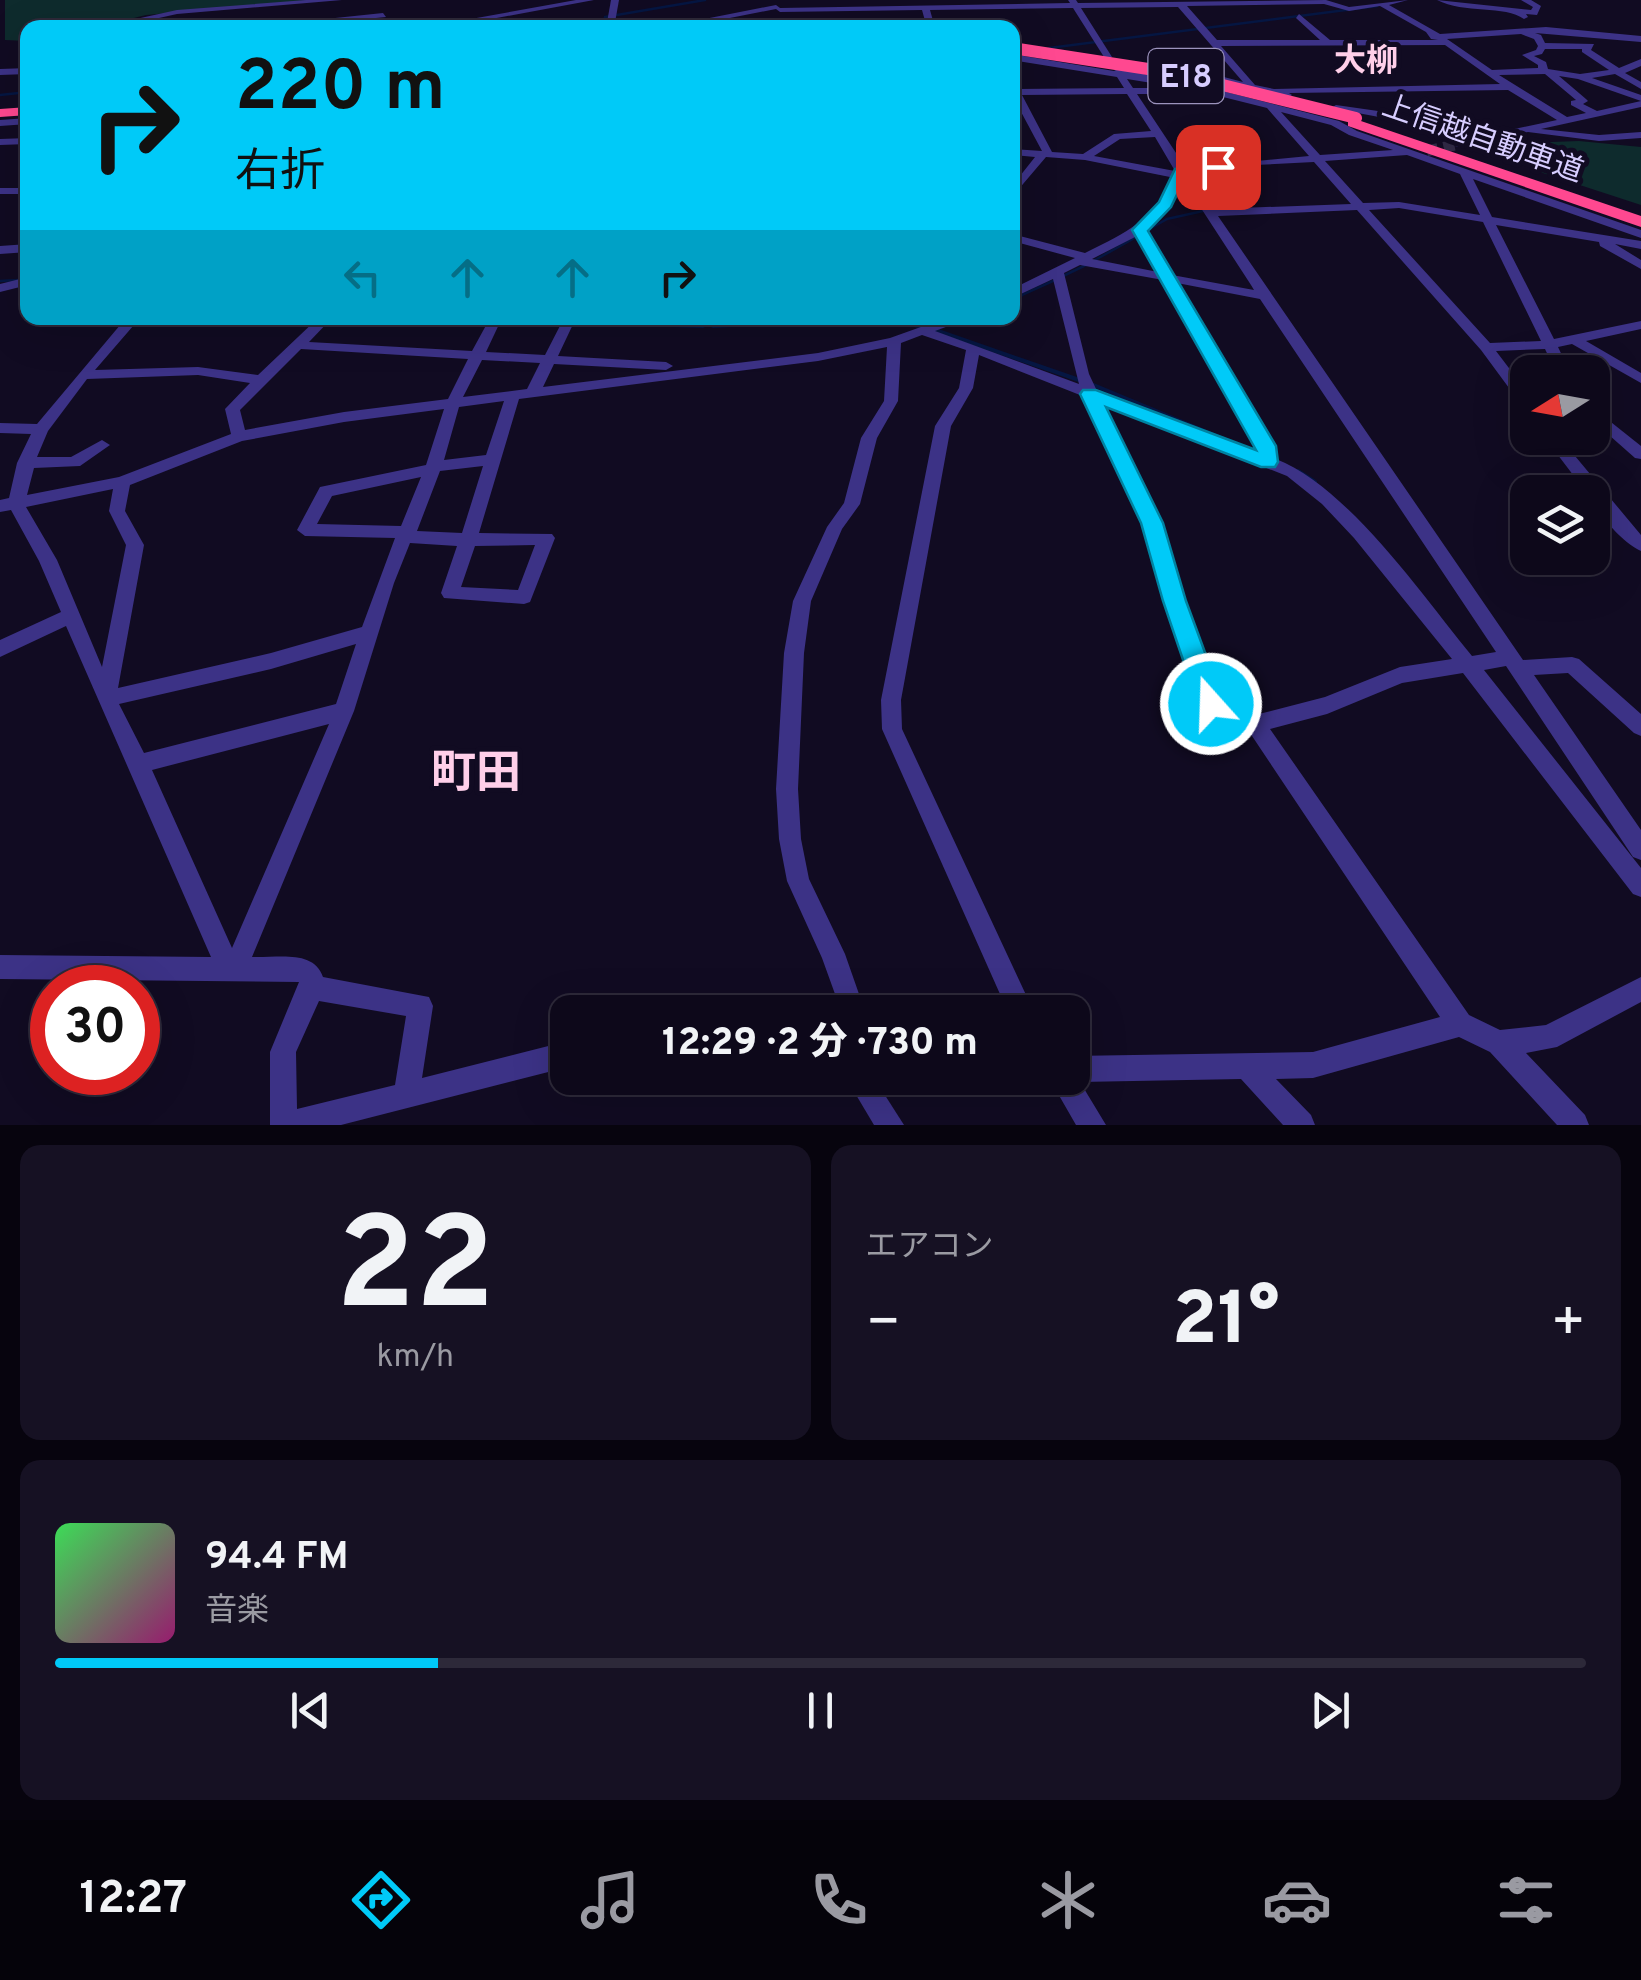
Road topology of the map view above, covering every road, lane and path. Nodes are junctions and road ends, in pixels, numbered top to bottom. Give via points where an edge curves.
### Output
1 (338, 0) edge
2 (372, 0) edge
3 (590, 0) edge
4 (1404, 0) edge
5 (1442, 0) edge
6 (1524, 0) edge
7 (1179, 2) edge
8 (1376, 2) edge
9 (1074, 3) edge
10 (774, 6) edge
11 (925, 8) junction
12 (1519, 12) junction
13 (383, 16) junction
14 (1299, 16) dead end
15 (791, 19) dead end
16 (138, 20) edge
17 (333, 20) edge
18 (386, 20) edge
19 (472, 20) edge
20 (703, 20) edge
21 (928, 20) edge
22 (1546, 30) junction
23 (1524, 33) junction
24 (1604, 36) junction
25 (1641, 39) edge
26 (1326, 42) junction
27 (1443, 42) junction
28 (1216, 44) junction
29 (1542, 46) junction
30 (1592, 46) junction
31 (1420, 50) dead end
32 (1020, 52) edge
33 (1020, 52) edge
34 (1020, 53) edge
35 (1108, 57) junction
36 (1641, 62) edge
37 (1618, 70) junction
38 (1118, 72) junction
39 (1494, 72) junction
40 (1545, 72) junction
41 (1580, 77) junction
42 (1251, 85) junction
43 (1512, 86) junction
44 (1641, 86) edge
45 (1210, 90) junction
46 (1268, 90) junction
47 (1020, 92) edge
48 (1130, 92) junction
49 (1641, 101) edge
50 (1020, 104) edge
51 (1269, 105) junction
52 (1593, 116) junction
53 (1563, 119) junction
54 (1522, 129) junction
55 (1158, 134) junction
56 (1641, 136) edge
57 (1620, 137) junction
58 (1020, 152) edge
59 (1421, 152) junction
60 (1046, 154) junction
61 (1085, 158) junction
62 (1314, 158) junction
63 (1464, 171) junction
64 (1181, 174) junction
65 (1020, 185) edge
66 (1357, 206) junction
67 (1210, 213) junction
68 (1641, 218) edge
69 (1490, 220) junction
70 (1140, 230) junction
71 (1641, 234) edge
72 (1594, 238) junction
73 (1020, 239) edge
74 (1641, 245) edge
75 (1084, 259) junction
76 (1641, 265) edge
77 (1058, 274) junction
78 (1168, 278) junction
79 (1020, 291) edge
80 (1264, 296) junction
81 (1641, 324) edge
82 (127, 325) edge
83 (318, 325) edge
84 (492, 325) edge
85 (567, 325) edge
86 (939, 325) edge
87 (923, 331) junction
88 (1575, 340) junction
89 (894, 341) junction
90 (297, 345) junction
91 (1547, 345) junction
92 (1486, 347) junction
93 (973, 348) junction
94 (1553, 355) edge
95 (477, 356) junction
96 (551, 360) junction
97 (692, 372) junction
98 (86, 374) junction
99 (1641, 379) edge
100 (260, 380) junction
101 (1510, 380) edge
102 (533, 392) junction
103 (513, 394) junction
104 (1090, 394) junction
105 (453, 402) junction
106 (1610, 427) edge
107 (0, 428) edge
108 (41, 429) junction
109 (239, 436) junction
110 (102, 444) dead end
111 (1641, 454) edge
112 (1565, 455) edge
113 (493, 460) junction
114 (1268, 462) junction
115 (25, 463) junction
116 (433, 468) junction
117 (122, 482) junction
118 (8, 504) edge
119 (408, 534) junction
120 (468, 540) junction
121 (1641, 545) edge
122 (72, 615) junction
123 (368, 633) junction
124 (0, 650) edge
125 (1517, 663) junction
126 (1469, 665) junction
127 (106, 699) junction
128 (344, 711) junction
129 (1255, 724) junction
130 (1641, 728) edge
131 (139, 764) junction
132 (1641, 850) edge
133 (1641, 886) edge
134 (0, 966) edge
135 (232, 969) junction
136 (312, 988) junction
137 (1641, 989) edge
138 (847, 995) edge
139 (1012, 995) edge
140 (1460, 1024) junction
141 (1499, 1043) junction
142 (550, 1058) edge
143 (1246, 1066) junction
144 (1090, 1069) edge
145 (407, 1093) junction
146 (870, 1095) edge
147 (1073, 1095) edge
148 (286, 1125) edge
149 (890, 1125) edge
150 (1092, 1125) edge
151 (1301, 1125) edge
152 (1574, 1125) edge

1 - 16 street
2 - 13 street
3 - 19 street
4 - 8 street
5 - 12 street
6 - 12 street via 1536,11
7 - 8 street via 1324,2 1348,10
7 - 9 street
7 - 28 street
8 - 27 street
9 - 11 street
9 - 35 street
10 - 11 street
10 - 15 street
10 - 20 street
11 - 21 street
12 - 22 street
13 - 17 street
13 - 18 street
14 - 26 street
22 - 23 street
22 - 24 street
23 - 27 street
23 - 29 street
24 - 25 street
24 - 30 street
26 - 27 street
26 - 28 street
27 - 31 street
27 - 39 street
28 - 42 street
29 - 30 street
29 - 40 street via 1526,54
30 - 37 street via 1585,50
32 - 35 street
33 - 68 highway, 上信越自動車道 / E18, bridge via 1168,77 1354,120
34 - 38 street
35 - 42 street
36 - 37 street
37 - 41 street
37 - 44 street
38 - 45 street
38 - 48 street
39 - 40 street
39 - 43 street
40 - 41 street
40 - 52 street
41 - 49 street
42 - 46 street
43 - 46 street
43 - 53 street
45 - 48 street
45 - 51 street
46 - 54 street via 1381,114 1462,143
47 - 48 street
48 - 55 street
49 - 52 street
50 - 60 street via 1043,136
51 - 59 street
51 - 62 street
52 - 53 street
52 - 57 street
53 - 54 street
54 - 57 street
55 - 61 street via 1118,136
55 - 64 street
56 - 57 street
58 - 60 street
59 - 62 street
59 - 63 street
60 - 61 street
60 - 65 street
61 - 64 street
62 - 64 street
62 - 66 street
63 - 69 street
63 - 71 street
64 - 67 street
64 - 70 street via 1166,204
66 - 67 street
66 - 69 street via 1399,205
66 - 92 street
67 - 80 street
69 - 72 street
69 - 91 street
70 - 75 street
70 - 78 street
72 - 74 street
72 - 76 street
73 - 75 street
75 - 77 street
75 - 78 street
77 - 79 street
77 - 104 street
78 - 80 street
78 - 114 street via 1266,446
80 - 125 street via 1292,327
81 - 88 street
82 - 98 street
83 - 90 street
84 - 95 street
85 - 96 street
86 - 87 street
87 - 89 street
87 - 93 street
88 - 91 street
88 - 99 street
89 - 97 street
89 - 138 street via 891,401 868,438 852,504 834,527 802,602 794,653 790,840 798,881
90 - 95 street
90 - 100 street
91 - 92 street
91 - 94 street
92 - 101 street
93 - 104 street
93 - 139 street via 966,388 943,426 891,700 892,729
95 - 96 street
95 - 105 street
96 - 97 street
96 - 102 street
97 - 102 street
98 - 100 street via 198,371
98 - 108 street
100 - 109 street via 232,410
102 - 103 street
103 - 105 street
103 - 113 street
104 - 114 street
104 - 129 street via 1152,523 1211,704 1246,714
105 - 109 street
105 - 116 street
106 - 111 street
107 - 108 street
108 - 115 street
109 - 117 street
110 - 115 street via 74,462
112 - 121 street
113 - 116 street
113 - 120 street
114 - 126 street via 1313,485
115 - 118 street via 27,476
116 - 119 street
116 - 119 street via 326,492 305,530
117 - 118 street
117 - 127 street via 117,510 136,545
118 - 122 street via 48,560
119 - 120 street
119 - 123 street
120 - 120 street via 546,538 524,597 450,592
122 - 124 street
122 - 127 street
123 - 127 street
123 - 128 street
125 - 126 street
125 - 130 street via 1572,665
125 - 132 street
126 - 129 street via 1400,674 1327,705
126 - 133 street
127 - 131 street
128 - 131 street
128 - 135 street
129 - 140 street
131 - 135 street
134 - 135 street
135 - 136 street via 300,967 311,975
136 - 145 street via 420,1006
136 - 148 street via 284,1052
137 - 141 street via 1548,1038
140 - 141 street
140 - 143 street via 1313,1065
141 - 152 street
142 - 145 street
143 - 144 street
143 - 151 street
145 - 148 street
146 - 149 street
147 - 150 street

